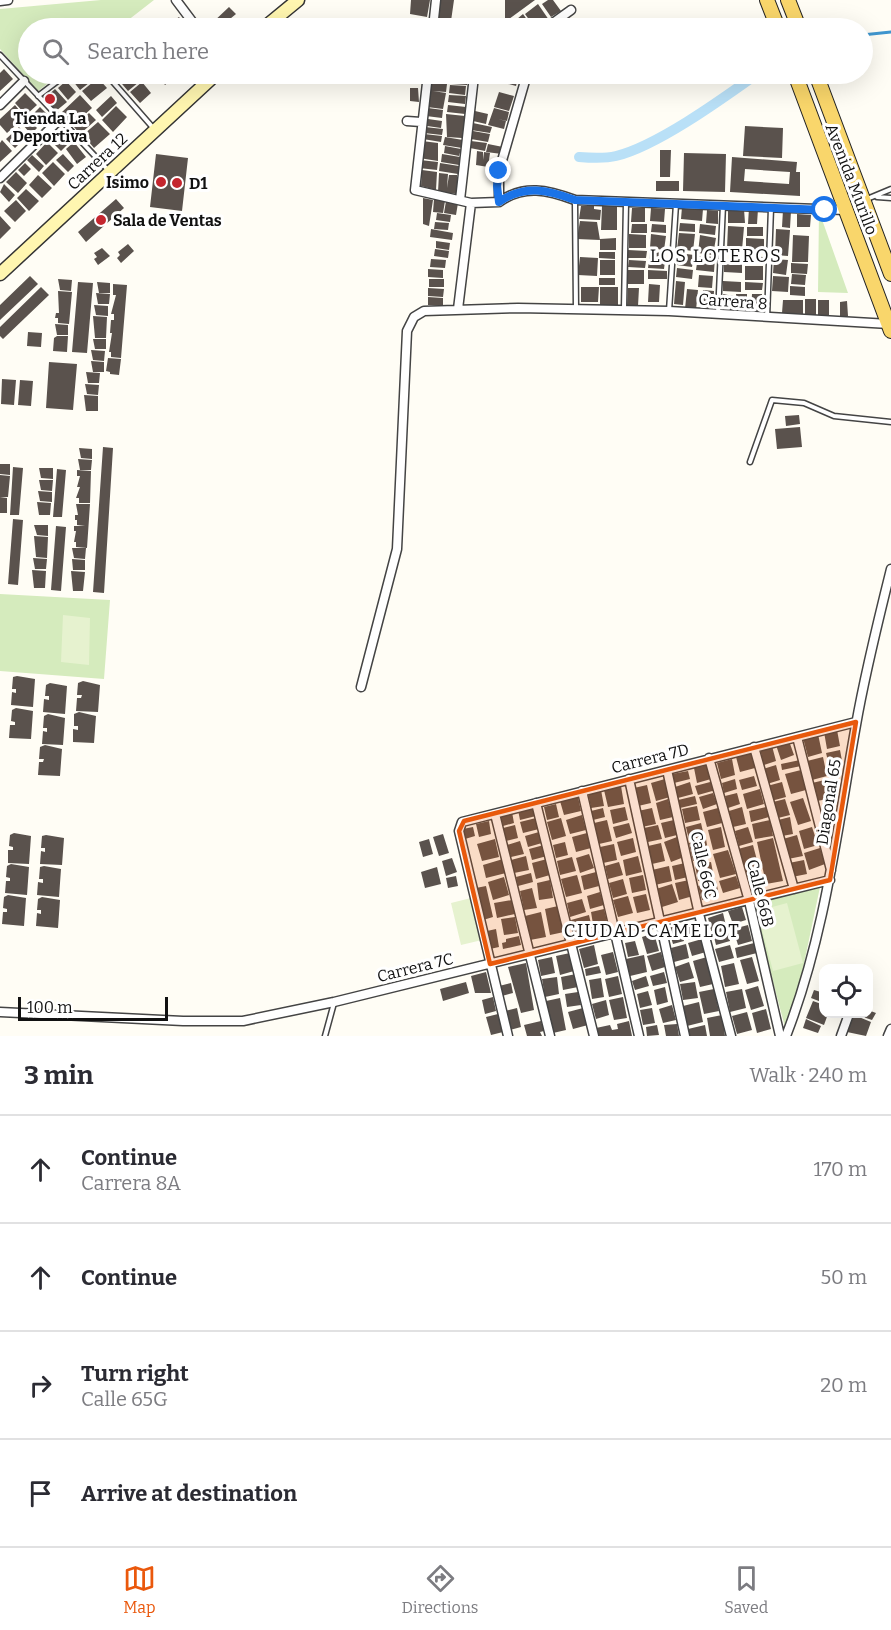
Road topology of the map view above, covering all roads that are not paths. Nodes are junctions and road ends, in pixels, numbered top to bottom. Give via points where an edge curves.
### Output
1 (8, 0) edge
2 (176, 0) edge
3 (298, 0) edge
4 (436, 0) edge
5 (767, 0) edge
6 (789, 0) edge
7 (0, 1) edge
8 (572, 10) dead end
9 (190, 18) edge
10 (276, 18) edge
11 (434, 18) edge
12 (560, 18) edge
13 (774, 18) edge
14 (795, 18) edge
15 (0, 55) edge
16 (18, 74) edge
17 (21, 84) edge
18 (27, 84) edge
19 (54, 84) edge
20 (115, 84) edge
21 (205, 84) edge
22 (427, 84) edge
23 (473, 84) edge
24 (524, 84) edge
25 (799, 84) edge
26 (820, 84) edge
27 (38, 96) junction
28 (0, 105) edge
29 (60, 119) junction
30 (407, 121) dead end
31 (421, 122) junction
32 (155, 130) junction
33 (109, 171) junction
34 (0, 178) edge
35 (891, 189) edge
36 (869, 198) junction
37 (891, 198) edge
38 (460, 200) junction
39 (575, 200) junction
40 (499, 202) junction
41 (626, 202) junction
42 (471, 203) junction
43 (676, 204) junction
44 (723, 206) junction
45 (771, 207) junction
46 (846, 210) junction
47 (0, 272) edge
48 (891, 274) edge
49 (458, 309) junction
50 (576, 309) junction
51 (624, 311) junction
52 (669, 311) junction
53 (718, 315) junction
54 (767, 318) junction
55 (890, 328) edge
56 (891, 422) edge
57 (750, 462) dead end
58 (891, 569) edge
59 (361, 687) dead end
60 (856, 722) junction
61 (797, 736) junction
62 (754, 747) junction
63 (709, 758) junction
64 (667, 770) junction
65 (629, 779) junction
66 (582, 791) junction
67 (536, 803) junction
68 (495, 814) junction
69 (831, 877) junction
70 (794, 889) junction
71 (749, 901) junction
72 (699, 914) junction
73 (659, 924) junction
74 (615, 934) junction
75 (573, 944) junction
76 (529, 955) junction
77 (490, 964) junction
78 (334, 1002) junction
79 (0, 1012) edge
80 (848, 1018) edge
81 (891, 1029) edge
82 (326, 1036) edge
83 (508, 1036) edge
84 (550, 1036) edge
85 (594, 1036) edge
86 (639, 1036) edge
87 (685, 1036) edge
88 (730, 1036) edge
89 (780, 1036) edge
90 (786, 1036) edge
91 (841, 1036) edge
92 (888, 1036) edge

1 - 7 street
2 - 9 street
3 - 10 main road
4 - 11 street
5 - 13 main road
6 - 14 main road
8 - 12 street
15 - 16 lane
17 - 28 street
18 - 27 lane
19 - 27 lane
20 - 32 lane
21 - 32 main road, Carrera 12
22 - 31 street
23 - 38 street
24 - 40 street via 499,171
25 - 46 main road, Avenida Murillo
26 - 36 main road, Avenida Murillo
27 - 29 lane
29 - 33 lane
29 - 34 street
30 - 31 street
31 - 38 street via 415,190
32 - 33 main road, Carrera 12
33 - 47 main road, Carrera 12
35 - 36 lane
36 - 37 lane
36 - 48 main road, Avenida Murillo
38 - 42 street
39 - 40 street via 538,190 511,194
39 - 41 street
39 - 50 lane
40 - 42 street
41 - 43 street
41 - 51 lane
42 - 49 street
43 - 44 street
43 - 52 lane
44 - 45 street
44 - 53 lane
45 - 46 street
45 - 54 lane
46 - 55 main road, Avenida Murillo
49 - 50 street, Carrera 8
49 - 59 street, Carrera 8 via 424,311 414,317 407,331 397,549
50 - 51 street, Carrera 8
51 - 52 street, Carrera 8
52 - 53 street, Carrera 8
53 - 54 street, Carrera 8
54 - 55 street, Carrera 8
56 - 57 lane via 834,416 804,403 772,400
58 - 60 street, Diagonal 65
60 - 61 street, Carrera 7D
60 - 69 street, Diagonal 65
61 - 62 street, Carrera 7D
61 - 69 street
62 - 63 street, Carrera 7D
62 - 70 street
63 - 64 street, Carrera 7D
63 - 71 street, Calle 66B
64 - 65 street, Carrera 7D
64 - 72 street, Calle 66C
65 - 66 street, Carrera 7D
65 - 73 street
66 - 67 street, Carrera 7D
66 - 74 street
67 - 68 street, Carrera 7D
67 - 75 street
68 - 76 street
68 - 77 street, Carrera 7D via 462,822 459,831
69 - 70 street, Carrera 7C
69 - 90 street, Diagonal 65 via 804,991
70 - 71 street, Carrera 7C
71 - 72 street, Carrera 7C
71 - 89 street, Calle 66B
72 - 73 street, Carrera 7C
72 - 88 street, Calle 66C
73 - 74 street, Carrera 7C
73 - 87 street
74 - 75 street, Carrera 7C
74 - 86 street
75 - 76 street, Carrera 7C
75 - 85 street
76 - 77 street, Carrera 7C
76 - 84 street
77 - 78 street, Carrera 7C
77 - 83 street
78 - 79 street, Carrera 7C via 243,1021
78 - 82 lane
80 - 91 street
81 - 92 street

